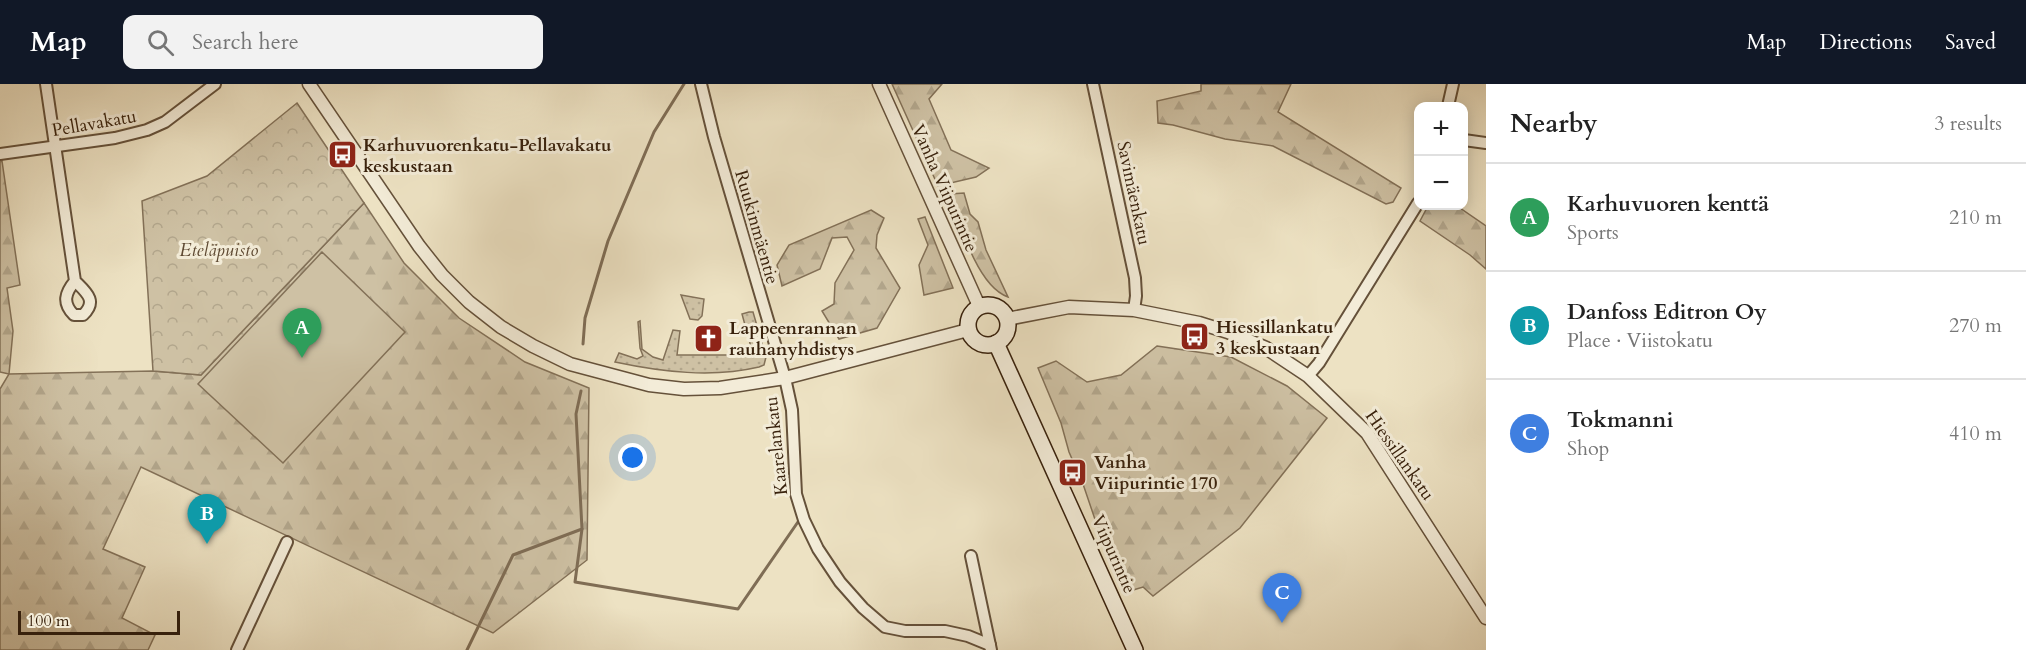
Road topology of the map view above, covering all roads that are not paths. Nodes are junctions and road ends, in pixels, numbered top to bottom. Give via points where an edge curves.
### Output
1 (45, 84) edge
2 (215, 84) edge
3 (309, 84) edge
4 (701, 84) edge
5 (879, 84) edge
6 (1093, 84) edge
7 (1452, 84) edge
8 (1449, 102) edge
9 (1468, 140) edge
10 (1486, 142) edge
11 (55, 146) junction
12 (0, 154) edge
13 (1415, 210) edge
14 (75, 281) dead end
15 (979, 306) junction
16 (1134, 310) junction
17 (1007, 320) junction
18 (968, 330) junction
19 (996, 343) junction
20 (1308, 376) junction
21 (785, 378) junction
22 (287, 542) dead end
23 (971, 556) dead end
24 (1486, 618) edge
25 (990, 647) edge
26 (237, 650) edge
27 (1135, 650) edge

1 - 11 street
2 - 11 street, Pellavakatu via 165,122 147,130
3 - 21 street via 419,246 469,302 501,327 570,364 649,385 720,388
4 - 21 street, Ruukinmäentie
5 - 15 street, Vanha Viipurintie
6 - 16 street, Savimäenkatu via 1135,278
7 - 8 street
9 - 10 street
11 - 12 street, Pellavakatu
11 - 14 street
13 - 20 street
15 - 17 main road via 999,308
15 - 18 main road via 969,316
16 - 17 street, Hiessillankatu via 1069,307
16 - 20 street, Hiessillankatu via 1228,332 1266,348
17 - 19 main road via 1006,334
18 - 19 main road via 976,341
18 - 21 street
19 - 27 main road, Viipurintie
20 - 24 street, Hiessillankatu via 1367,433
21 - 25 street, Kaarelankatu via 792,410 796,494 818,549 840,582 885,627 968,636
22 - 26 street
23 - 25 street

